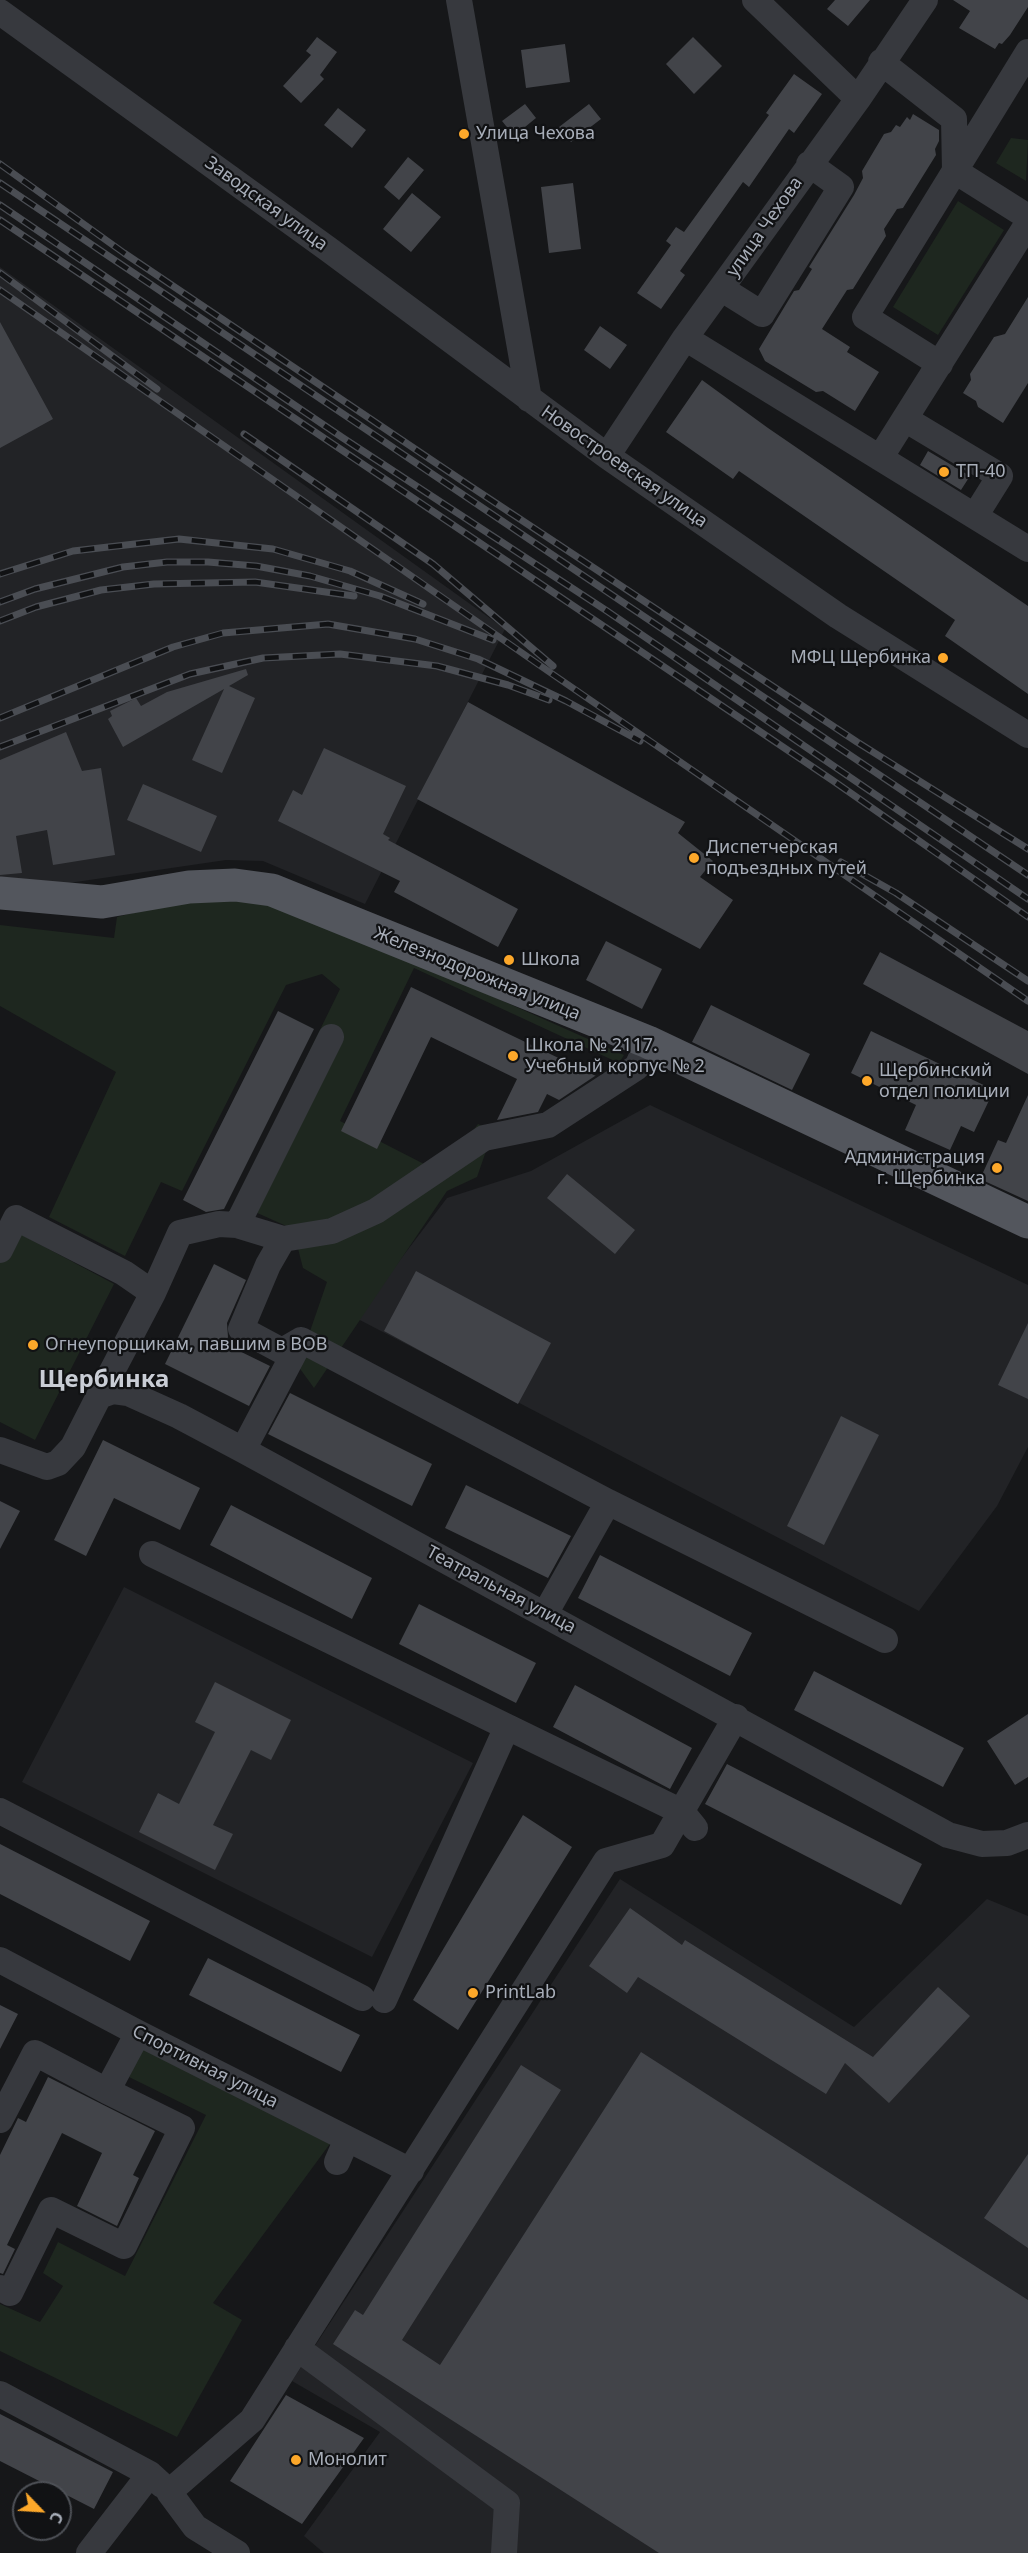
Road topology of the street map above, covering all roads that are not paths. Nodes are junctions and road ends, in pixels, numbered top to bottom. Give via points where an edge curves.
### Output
1 (459, 0) edge
2 (755, 0) edge
3 (925, 0) edge
4 (0, 12) edge
5 (1028, 52) edge
6 (881, 62) junction
7 (858, 99) junction
8 (809, 164) junction
9 (956, 171) junction
10 (1028, 217) edge
11 (1028, 223) edge
12 (722, 289) junction
13 (685, 338) junction
14 (940, 364) junction
15 (529, 399) junction
16 (905, 419) junction
17 (606, 456) junction
18 (880, 458) junction
19 (975, 516) junction
20 (1028, 549) edge
21 (1028, 735) edge
22 (0, 893) edge
23 (331, 1036) dead end
24 (648, 1042) junction
25 (14, 1209) edge
26 (1028, 1222) edge
27 (237, 1225) junction
28 (283, 1239) junction
29 (0, 1250) edge
30 (153, 1293) junction
31 (301, 1340) junction
32 (99, 1396) junction
33 (0, 1450) edge
34 (243, 1450) junction
35 (608, 1502) junction
36 (152, 1554) dead end
37 (545, 1614) junction
38 (885, 1640) dead end
39 (735, 1717) junction
40 (507, 1729) junction
41 (0, 1811) edge
42 (688, 1820) junction
43 (1028, 1834) edge
44 (0, 1960) edge
45 (138, 2033) junction
46 (107, 2091) junction
47 (0, 2121) edge
48 (347, 2139) junction
49 (337, 2162) dead end
50 (411, 2171) junction
51 (0, 2288) edge
52 (297, 2348) junction
53 (0, 2394) edge
54 (150, 2474) junction
55 (168, 2492) junction
56 (89, 2553) edge
57 (237, 2553) edge
58 (504, 2553) edge

1 - 15 street, Новостроевская улица
2 - 7 street
3 - 6 street, улица Чехова
4 - 15 street, Заводская улица
5 - 9 street
6 - 7 street, улица Чехова
6 - 9 street via 954,119
7 - 8 street, улица Чехова
8 - 12 street, улица Чехова
8 - 12 street via 841,187 762,315
9 - 10 street
9 - 14 street via 865,317
11 - 14 street
12 - 13 street, улица Чехова
13 - 17 street, улица Чехова
13 - 18 street
14 - 16 street
15 - 17 street, Новостроевская улица
16 - 18 street
16 - 19 street via 1000,477
17 - 21 street, Новостроевская улица via 838,616
18 - 19 street
19 - 20 street
22 - 24 main road, Железнодорожная улица via 102,902 189,886 235,885 272,890
23 - 27 street
24 - 26 main road, Железнодорожная улица
24 - 28 street via 637,1067 549,1125 484,1138 376,1210 333,1231
25 - 29 street
25 - 30 street
27 - 28 street
27 - 30 street via 219,1224 180,1233
28 - 31 street via 268,1264 241,1329 282,1351
30 - 32 street
31 - 34 street
31 - 35 street
32 - 33 street via 73,1447 58,1462 47,1467
32 - 34 street, Театральная улица via 113,1391 128,1393
34 - 37 street, Театральная улица
35 - 37 street
35 - 38 street
36 - 40 street
37 - 39 street, Театральная улица
39 - 42 street
39 - 43 street, Театральная улица via 948,1835 982,1844 1006,1843
40 - 41 street via 373,1999
40 - 42 street
42 - 50 street via 662,1845 606,1861
44 - 45 street, Спортивная улица
45 - 46 street
45 - 48 street, Спортивная улица
46 - 47 street via 35,2054
46 - 51 street via 182,2128 124,2246 51,2210 10,2293
48 - 49 street
48 - 50 street, Спортивная улица
50 - 52 street
52 - 55 street via 252,2420
52 - 58 street via 507,2503
53 - 54 street
54 - 55 street
54 - 56 street
55 - 57 street via 195,2527

